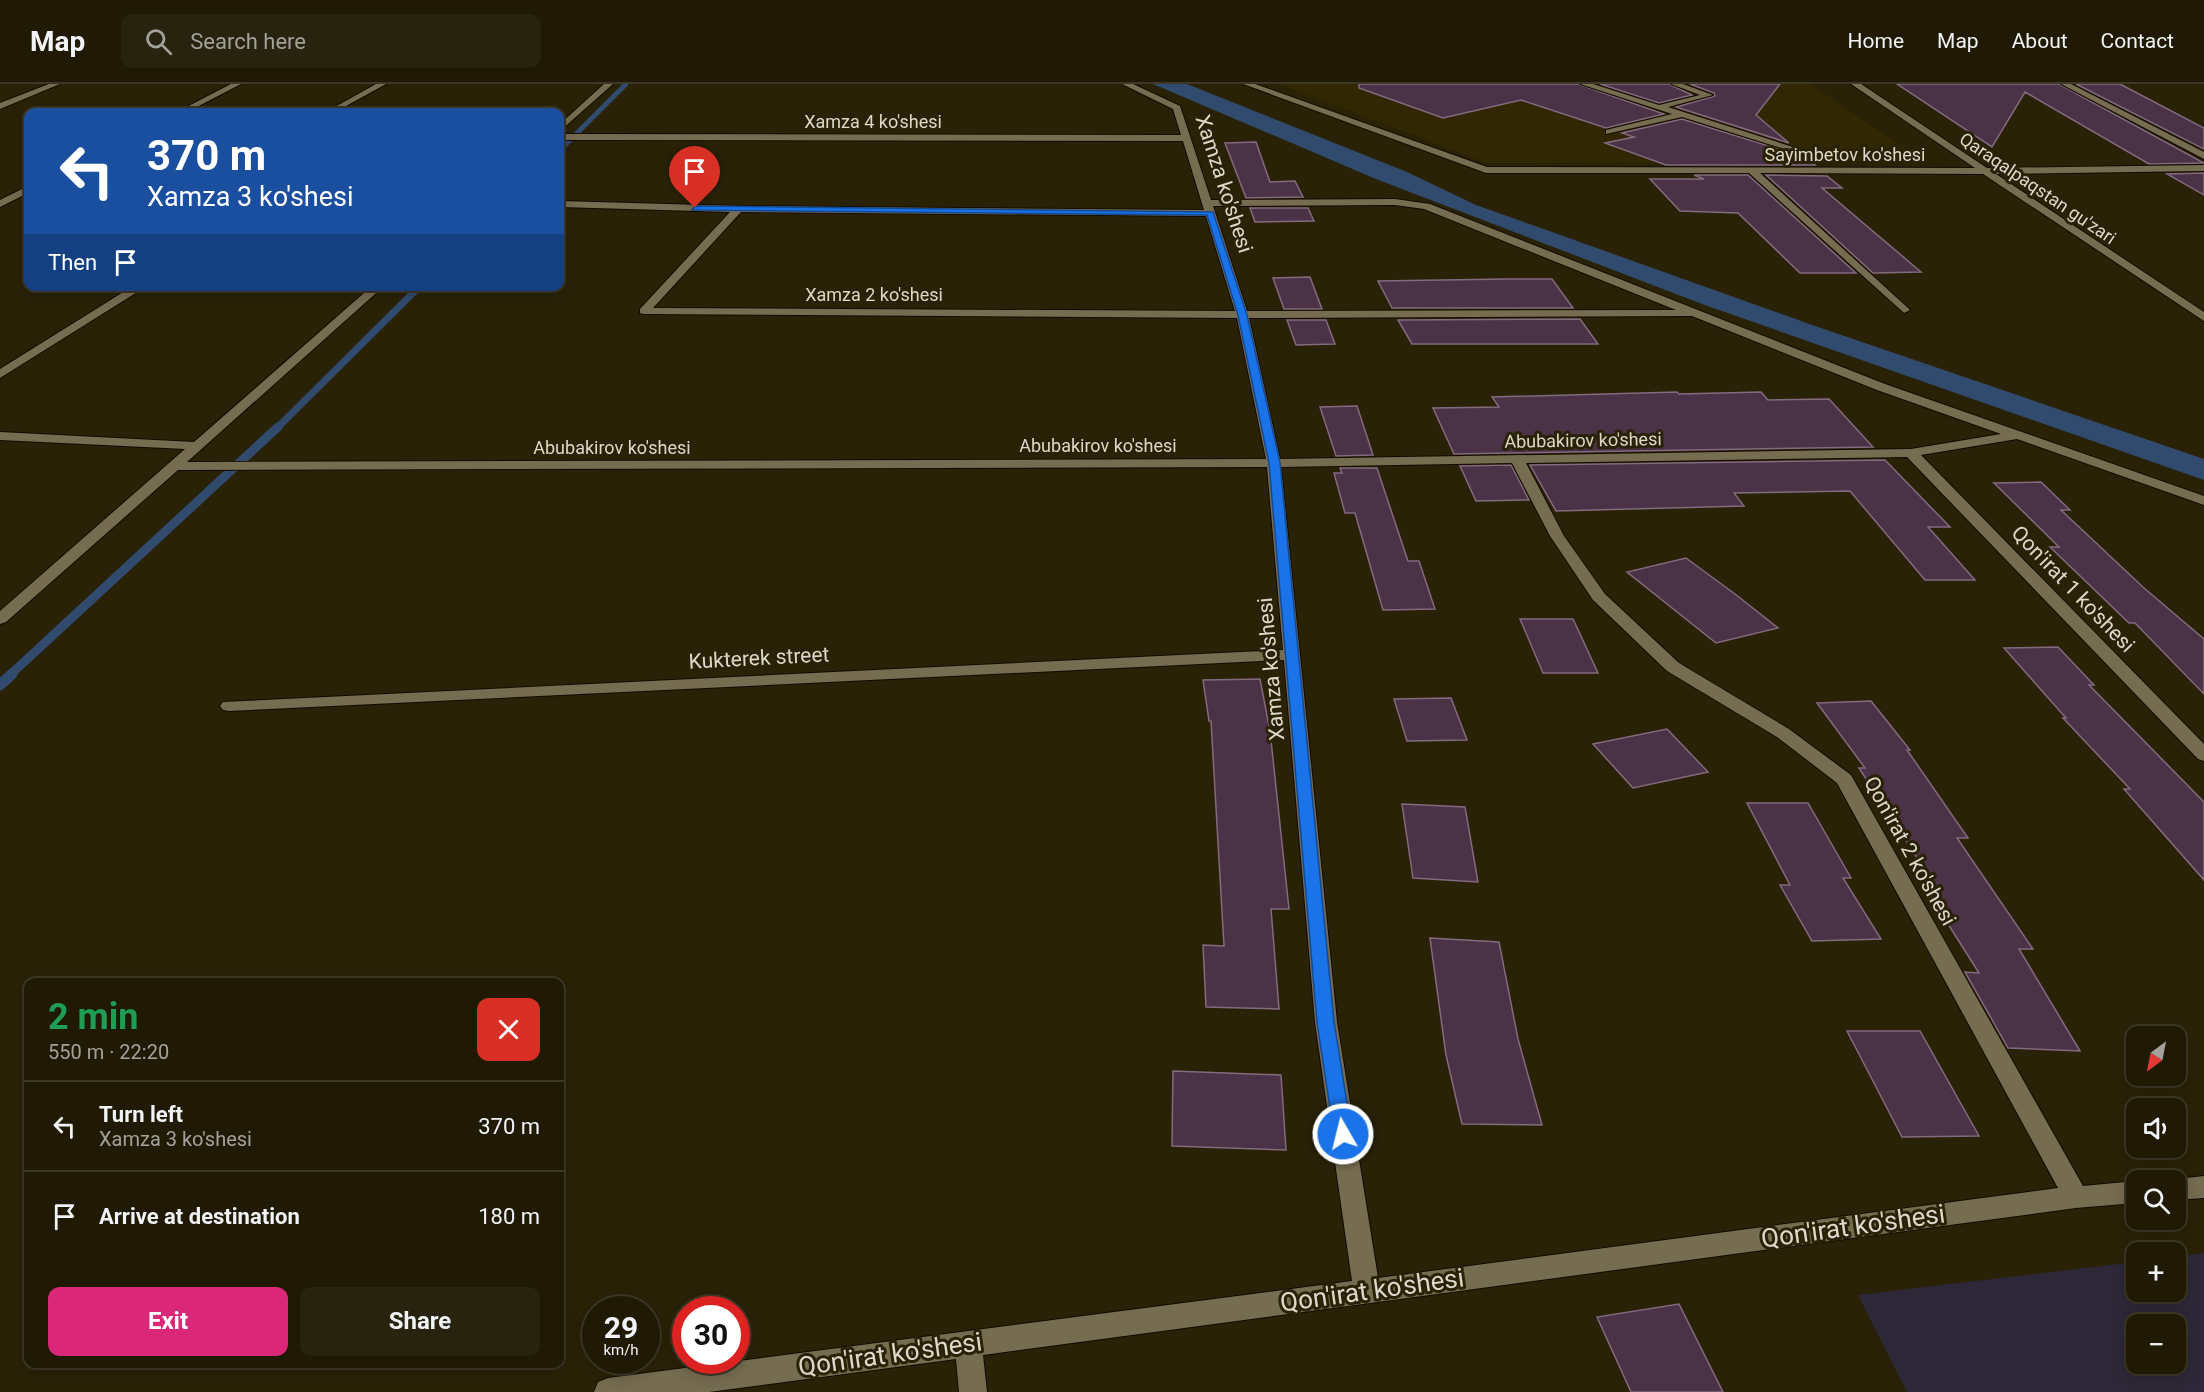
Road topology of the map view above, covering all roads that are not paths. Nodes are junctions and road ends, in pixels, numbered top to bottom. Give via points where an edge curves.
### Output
1 (56, 84) edge
2 (237, 84) edge
3 (382, 84) edge
4 (609, 84) edge
5 (1126, 84) edge
6 (1247, 84) edge
7 (1584, 84) edge
8 (1675, 84) edge
9 (1855, 84) edge
10 (2065, 84) edge
11 (0, 106) edge
12 (1659, 107) junction
13 (189, 108) edge
14 (337, 108) edge
15 (1682, 114) junction
16 (564, 124) edge
17 (1609, 132) dead end
18 (564, 137) edge
19 (1186, 138) junction
20 (1816, 156) dead end
21 (2204, 156) edge
22 (2204, 168) edge
23 (1752, 171) junction
24 (1982, 171) junction
25 (24, 191) edge
26 (0, 204) edge
27 (564, 204) edge
28 (1208, 208) junction
29 (738, 209) junction
30 (134, 291) edge
31 (373, 291) edge
32 (1904, 310) dead end
33 (1690, 313) junction
34 (1242, 315) junction
35 (2204, 317) edge
36 (0, 374) edge
37 (2019, 435) junction
38 (0, 436) edge
39 (198, 446) junction
40 (1911, 453) junction
41 (1517, 459) junction
42 (1274, 463) junction
43 (175, 466) junction
44 (2204, 501) edge
45 (0, 620) edge
46 (1292, 655) junction
47 (229, 706) dead end
48 (2204, 755) edge
49 (2204, 1186) edge
50 (2186, 1188) edge
51 (2126, 1193) edge
52 (2076, 1197) junction
53 (1367, 1291) junction
54 (968, 1344) junction
55 (608, 1392) edge
56 (973, 1392) edge

1 - 11 street
2 - 13 street
3 - 14 street
4 - 16 street
5 - 19 street, Xamza ko'shesi via 1177,108
6 - 23 street, Sayimbetov ko'shesi via 1486,170
7 - 12 street
8 - 12 street via 1709,94
9 - 24 street, Qaraqalpaqstan gu'zari
10 - 21 street
12 - 15 street
15 - 17 street
15 - 20 street
18 - 19 street, Xamza 4 ko'shesi
19 - 28 street, Xamza ko'shesi
22 - 24 street, Sayimbetov ko'shesi
23 - 24 street, Sayimbetov ko'shesi
23 - 32 street
24 - 35 street, Qaraqalpaqstan gu'zari
25 - 26 street
27 - 29 street
28 - 29 street
28 - 33 street via 1395,202 1426,206
28 - 34 street, Xamza ko'shesi
29 - 34 street, Xamza 2 ko'shesi via 644,311
30 - 36 street
31 - 39 street
33 - 34 street
33 - 37 street
34 - 42 street, Xamza ko'shesi
37 - 40 street, Abubakirov ko'shesi
37 - 44 street
38 - 39 street
39 - 43 street
40 - 41 street, Abubakirov ko'shesi
40 - 48 street, Qon'irat 1 ko'shesi
41 - 42 street, Abubakirov ko'shesi
41 - 52 street, Qon'irat 2 ko'shesi via 1557,536 1599,597 1673,666 1783,733 1844,779
42 - 43 street, Abubakirov ko'shesi
42 - 46 street, Xamza ko'shesi
43 - 45 street
46 - 47 street, Kukterek street
46 - 53 street, Xamza ko'shesi via 1326,1022
49 - 50 street
51 - 52 street, Qon'irat ko'shesi
52 - 53 street, Qon'irat ko'shesi
53 - 54 street, Qon'irat ko'shesi
54 - 55 street, Qon'irat ko'shesi
54 - 56 street

